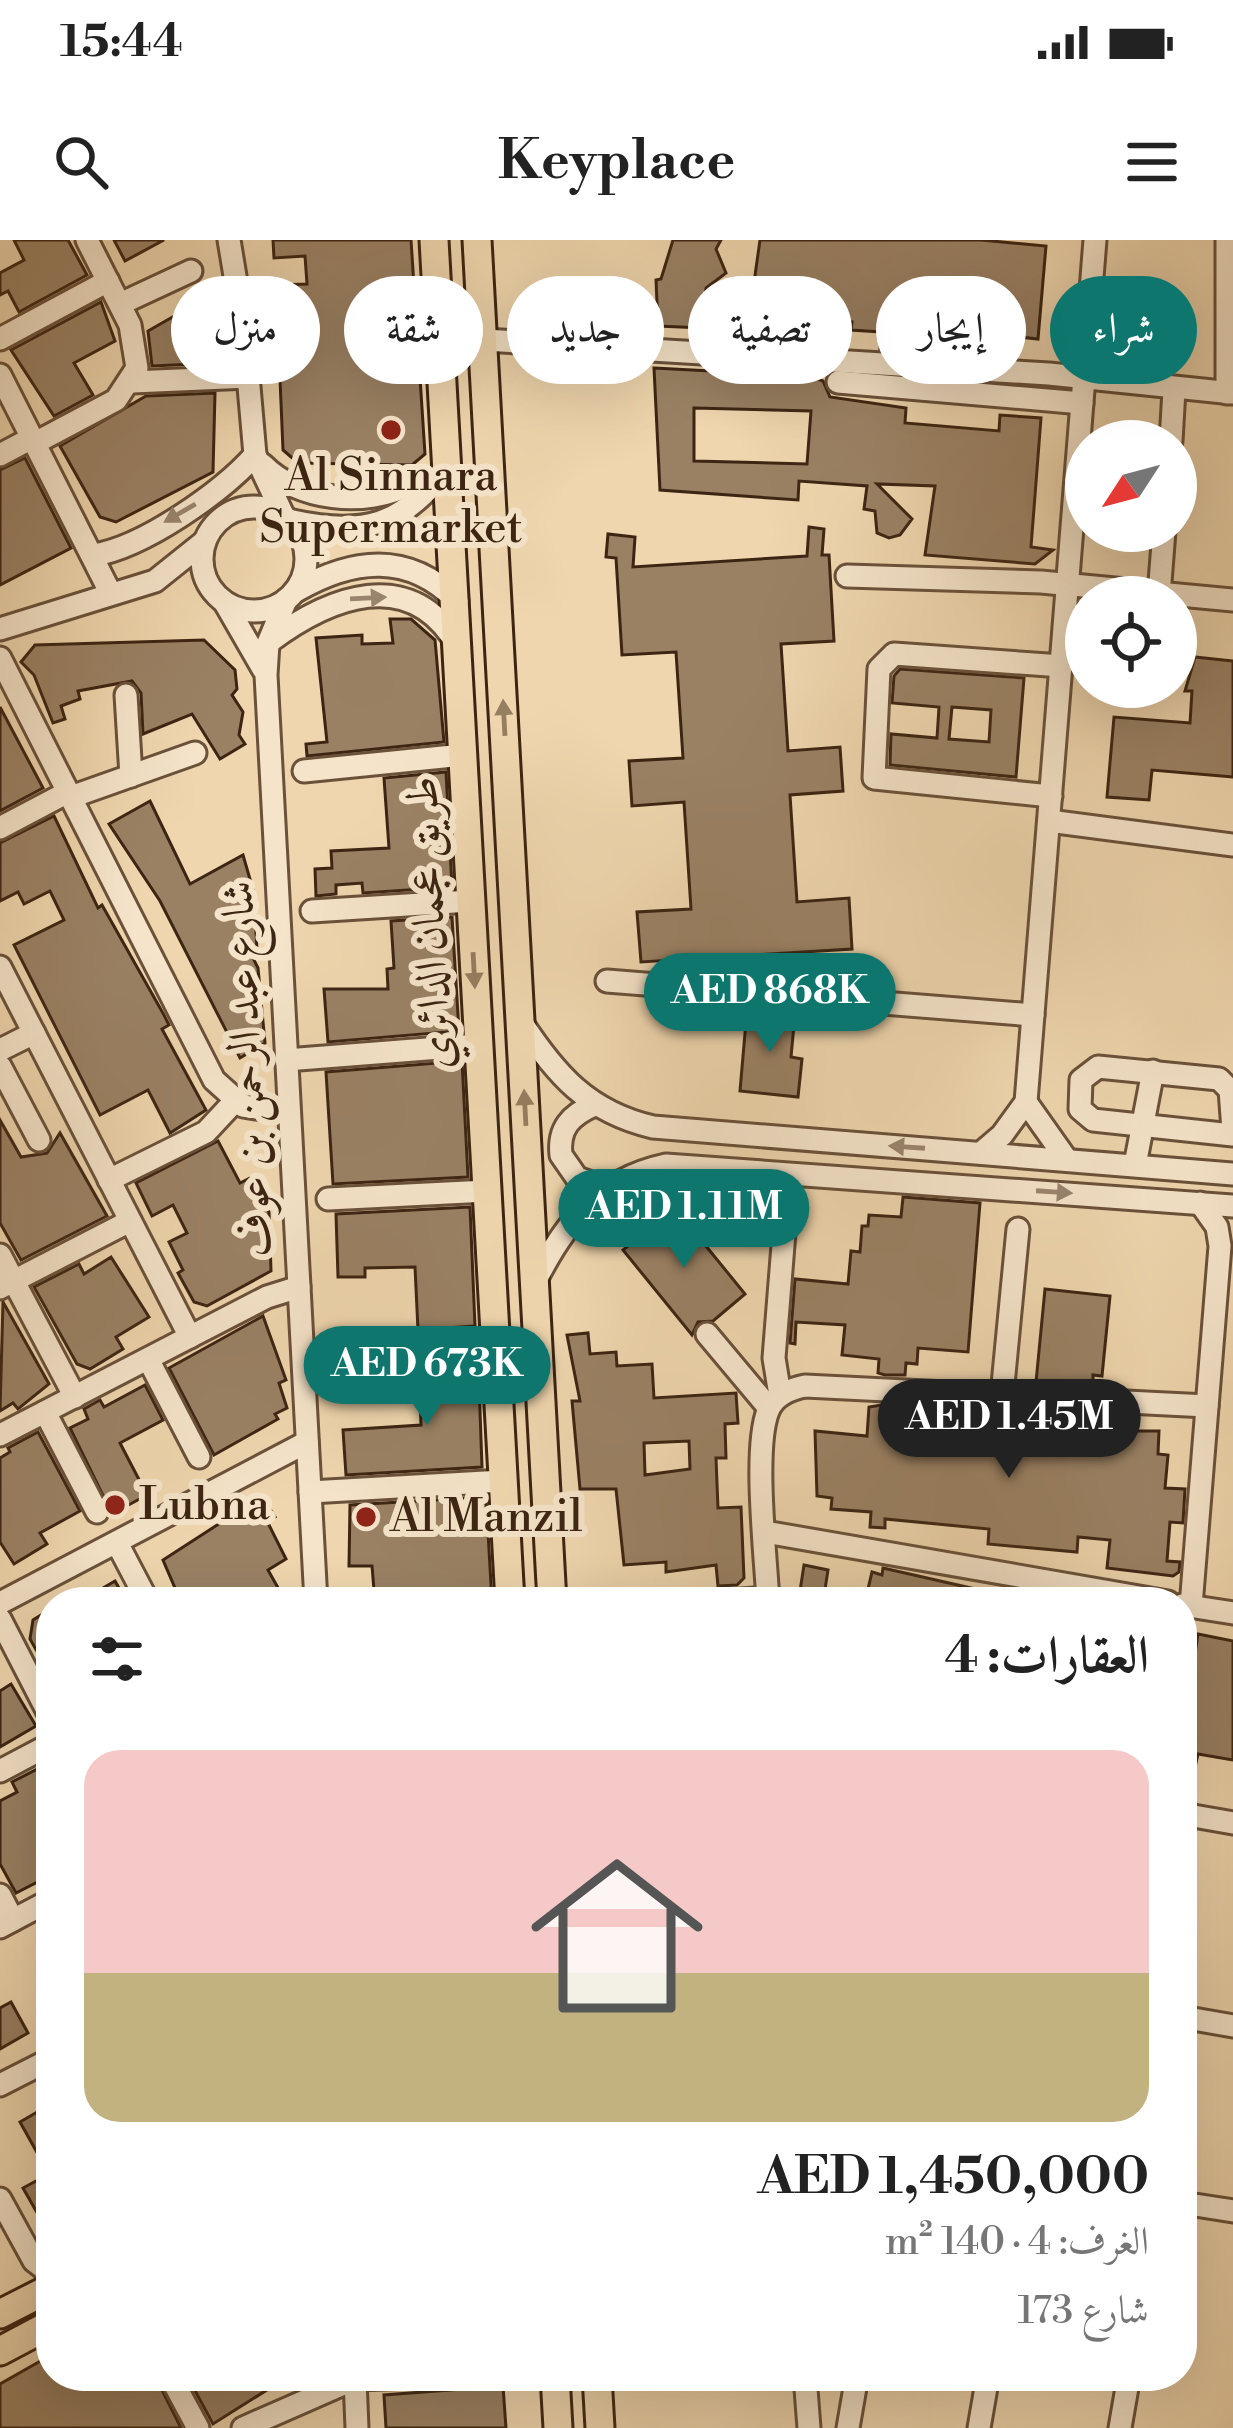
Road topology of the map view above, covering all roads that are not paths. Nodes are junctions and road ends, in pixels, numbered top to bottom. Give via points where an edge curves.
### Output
1 (87, 240) edge
2 (230, 240) edge
3 (434, 240) edge
4 (460, 240) edge
5 (477, 240) edge
6 (1095, 240) edge
7 (1227, 240) edge
8 (190, 271) dead end
9 (235, 276) edge
10 (1092, 276) edge
11 (108, 281) junction
12 (120, 304) junction
13 (0, 339) edge
14 (484, 340) junction
15 (0, 376) edge
16 (1050, 377) edge
17 (171, 380) edge
18 (132, 382) junction
19 (852, 383) edge
20 (250, 384) edge
21 (1084, 384) edge
22 (1129, 384) edge
23 (1174, 389) junction
24 (1230, 393) edge
25 (1082, 403) junction
26 (1173, 420) edge
27 (34, 440) junction
28 (255, 454) junction
29 (0, 455) edge
30 (448, 465) junction
31 (410, 484) dead end
32 (286, 519) junction
33 (219, 520) junction
34 (205, 540) junction
35 (94, 555) junction
36 (1071, 576) edge
37 (847, 577) dead end
38 (155, 581) junction
39 (1065, 586) edge
40 (110, 592) junction
41 (291, 596) junction
42 (218, 597) junction
43 (1197, 598) edge
44 (1233, 600) edge
45 (457, 601) junction
46 (0, 629) edge
47 (1065, 636) edge
48 (268, 643) junction
49 (459, 649) junction
50 (0, 658) edge
51 (1062, 666) junction
52 (266, 675) junction
53 (126, 695) dead end
54 (195, 753) dead end
55 (464, 755) junction
56 (304, 770) dead end
57 (130, 776) junction
58 (69, 795) junction
59 (1051, 796) junction
60 (1049, 821) junction
61 (0, 828) edge
62 (1233, 845) edge
63 (470, 901) junction
64 (312, 911) dead end
65 (0, 967) edge
66 (607, 981) dead end
67 (9, 1006) edge
68 (1033, 1015) junction
69 (520, 1020) junction
70 (34, 1033) junction
71 (478, 1046) junction
72 (0, 1050) edge
73 (286, 1060) junction
74 (0, 1066) edge
75 (1153, 1071) junction
76 (234, 1102) junction
77 (1026, 1102) junction
78 (594, 1106) junction
79 (290, 1113) junction
80 (1145, 1126) junction
81 (1233, 1132) edge
82 (39, 1140) dead end
83 (981, 1153) junction
84 (1067, 1160) junction
85 (1135, 1166) junction
86 (1233, 1174) edge
87 (109, 1180) junction
88 (606, 1188) junction
89 (487, 1191) junction
90 (787, 1196) dead end
91 (328, 1199) dead end
92 (1200, 1203) junction
93 (1233, 1206) edge
94 (130, 1221) junction
95 (1233, 1224) edge
96 (1018, 1229) dead end
97 (1220, 1246) junction
98 (0, 1255) edge
99 (7, 1284) edge
100 (534, 1284) junction
101 (298, 1287) junction
102 (707, 1334) dead end
103 (190, 1337) junction
104 (495, 1340) junction
105 (335, 1350) dead end
106 (148, 1359) junction
107 (1002, 1395) junction
108 (74, 1397) junction
109 (774, 1402) junction
110 (1207, 1406) junction
111 (45, 1412) junction
112 (0, 1436) edge
113 (307, 1442) junction
114 (199, 1457) dead end
115 (503, 1480) junction
116 (310, 1492) junction
117 (97, 1512) dead end
118 (765, 1532) junction
119 (117, 1543) junction
120 (140, 1587) edge
121 (315, 1587) edge
122 (509, 1587) edge
123 (551, 1587) edge
124 (767, 1587) edge
125 (1082, 1587) edge
126 (1188, 1587) edge
127 (0, 1604) edge
128 (1197, 1607) edge
129 (1233, 1613) edge
130 (0, 1618) edge
131 (36, 1689) edge
132 (36, 1752) edge
133 (0, 1771) edge
134 (1197, 1817) edge
135 (1233, 1823) edge
136 (0, 1895) edge
137 (36, 1908) edge
138 (6, 1923) edge
139 (1197, 2020) edge
140 (1233, 2026) edge
141 (36, 2067) edge
142 (0, 2085) edge
143 (0, 2199) edge
144 (1197, 2205) edge
145 (1233, 2211) edge
146 (36, 2256) edge
147 (36, 2296) edge
148 (0, 2314) edge
149 (36, 2332) edge
150 (0, 2350) edge
151 (178, 2391) edge
152 (328, 2391) edge
153 (355, 2391) edge
154 (556, 2391) edge
155 (598, 2391) edge
156 (806, 2391) edge
157 (854, 2391) edge
158 (985, 2391) edge
159 (1126, 2391) edge
160 (198, 2428) edge
161 (243, 2428) edge
162 (357, 2428) edge
163 (558, 2428) edge
164 (600, 2428) edge
165 (809, 2428) edge
166 (848, 2428) edge
167 (979, 2428) edge
168 (1120, 2428) edge

1 - 11 street
2 - 9 street
3 - 30 main road, طريق عجمان الدائري
4 - 14 main road via 465,311
5 - 14 main road, طريق عجمان الدائري
6 - 10 street
7 - 24 street
8 - 12 street
11 - 12 street
11 - 13 street
12 - 18 street via 138,354
14 - 16 street
69 -> 14 main road, طريق عجمان الدائري
15 - 27 street
17 - 18 street
18 - 27 street via 116,400
19 - 25 street
20 - 28 street
21 - 25 street
22 - 23 street
23 - 24 street
23 - 26 street
25 - 36 street
27 - 29 street
27 - 35 street
28 - 31 street via 281,482 316,495
28 - 32 street
28 - 33 street
28 -> 35 street via 196,504
30 - 32 street via 404,513 384,523
30 - 45 main road, طريق عجمان الدائري
32 - 33 street via 251,507
32 - 41 street via 305,554
33 - 34 street
34 - 38 street
34 - 42 street via 202,568
35 - 40 street
37 - 39 street
38 - 40 street
38 - 42 street
40 - 46 street
41 - 42 street via 261,610
41 - 45 street via 344,569 393,563 430,576
41 - 48 street, شارع عبد الرحمن بن عوف
42 - 52 street, شارع عبد الرحمن بن عوف
43 - 44 street
45 - 49 main road, طريق عجمان الدائري
47 - 51 street
48 -> 49 street via 324,605 380,596 423,609
48 - 52 street, شارع عبد الرحمن بن عوف
49 - 55 main road, طريق عجمان الدائري
50 - 58 street
51 - 59 street
51 - 59 street via 888,656 879,670 872,748 879,781
52 - 73 street, شارع عبد الرحمن بن عوف
53 - 57 street
54 - 57 street
55 - 56 street
55 - 63 main road, طريق عجمان الدائري
57 - 58 street
58 - 61 street
58 - 76 street via 214,1080
59 - 60 street
60 - 62 street
60 - 68 street
63 - 64 street
63 -> 71 main road, طريق عجمان الدائري
65 - 67 street
66 - 68 street
67 - 70 street
68 - 77 street
69 - 78 street via 556,1073
100 -> 69 main road, طريق عجمان الدائري
70 - 72 street
70 - 87 street
71 - 73 street
71 - 89 main road, طريق عجمان الدائري
73 - 79 street, شارع عبد الرحمن بن عوف
74 - 82 street
75 - 80 street
75 - 80 street via 1099,1067 1080,1085 1087,1118
75 - 81 street via 1223,1082
76 - 79 street
76 - 87 street via 206,1132
77 - 83 street
77 - 84 street
83 -> 78 street via 668,1130
78 - 88 street via 565,1127 561,1155 577,1178
79 - 101 street, شارع عبد الرحمن بن عوف
80 - 81 street
80 - 85 street
83 - 84 street
84 - 85 street
85 - 86 street
87 - 94 street
88 -> 92 street via 650,1168 686,1164
88 - 100 street via 570,1220
89 - 91 street
89 - 104 main road, طريق عجمان الدائري
90 - 109 street
92 - 93 street
92 - 97 street
94 - 99 street
94 - 103 street
95 - 97 street
96 - 107 street
97 - 110 street
98 - 99 street
99 - 108 street
100 - 123 main road, طريق عجمان الدائري
101 - 103 street
101 - 113 street, شارع عبد الرحمن بن عوف
102 - 109 street
103 - 106 street
104 - 105 street
104 - 115 main road, طريق عجمان الدائري
106 - 108 street
106 - 114 street
107 - 109 street via 806,1386
107 - 110 street
108 - 111 street
109 - 118 street via 763,1437
110 - 126 street
111 - 112 street
111 - 117 street
113 - 116 street, شارع عبد الرحمن بن عوف
113 - 119 street
115 - 116 street
115 - 122 main road, طريق عجمان الدائري
116 - 121 street, شارع عبد الرحمن بن عوف
118 - 124 street
118 - 125 street
119 - 120 street
119 - 127 street
128 - 129 street
130 - 131 street
132 - 133 street
134 - 135 street
136 - 138 street
137 - 138 street
139 - 140 street
141 - 142 street
143 - 146 street
144 - 145 street
147 - 148 main road
149 - 150 main road
151 - 160 street
152 - 161 street
153 - 162 street
154 - 163 main road
155 - 164 main road
156 - 165 street
157 - 166 street
158 - 167 street
159 - 168 street

